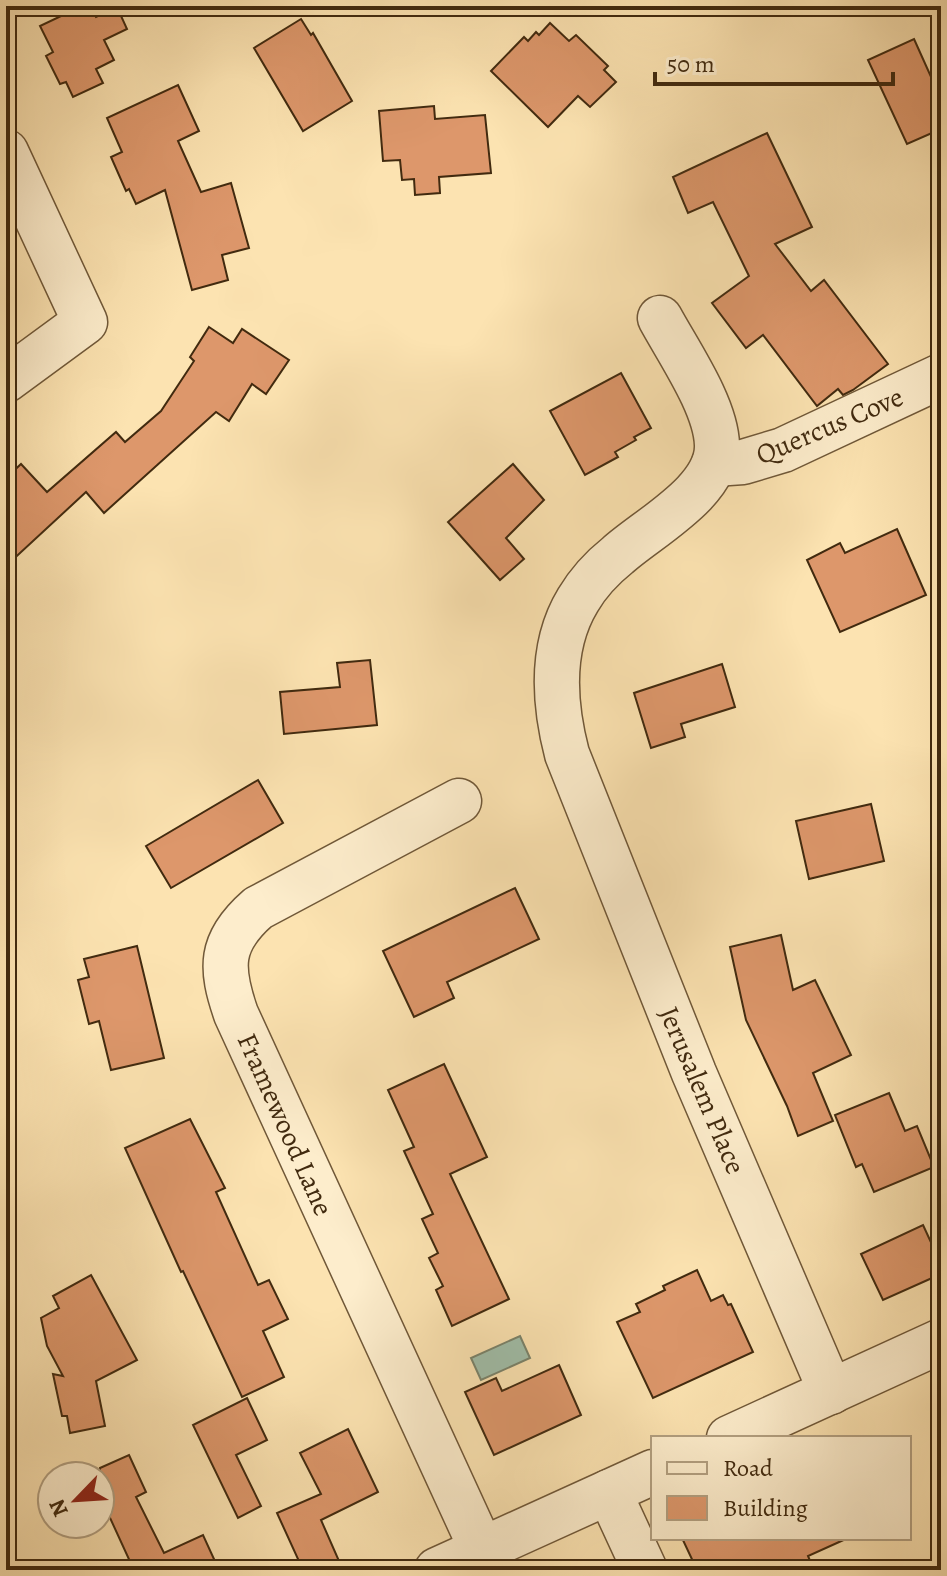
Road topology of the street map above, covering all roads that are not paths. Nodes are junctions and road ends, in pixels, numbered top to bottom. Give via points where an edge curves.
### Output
1 (6, 152) edge
2 (660, 318) dead end
3 (941, 376) edge
4 (6, 380) edge
5 (714, 464) junction
6 (459, 801) dead end
7 (941, 1341) edge
8 (831, 1392) junction
9 (733, 1436) edge
10 (651, 1473) edge
11 (609, 1492) junction
12 (482, 1550) junction
13 (437, 1570) edge
14 (645, 1570) edge

1 - 4 street via 85,322
2 - 5 street via 709,414 717,447
3 - 5 street, Quercus Cove via 783,450
5 - 8 street, Jerusalem Place via 681,506 618,555 579,597 569,615 559,660 557,698 562,733 580,786 694,1073
6 - 12 street, Framewood Lane via 258,908 241,922 224,956 227,986 241,1027
7 - 8 street
8 - 9 street
10 - 11 street
11 - 12 street
11 - 14 street
12 - 13 street

